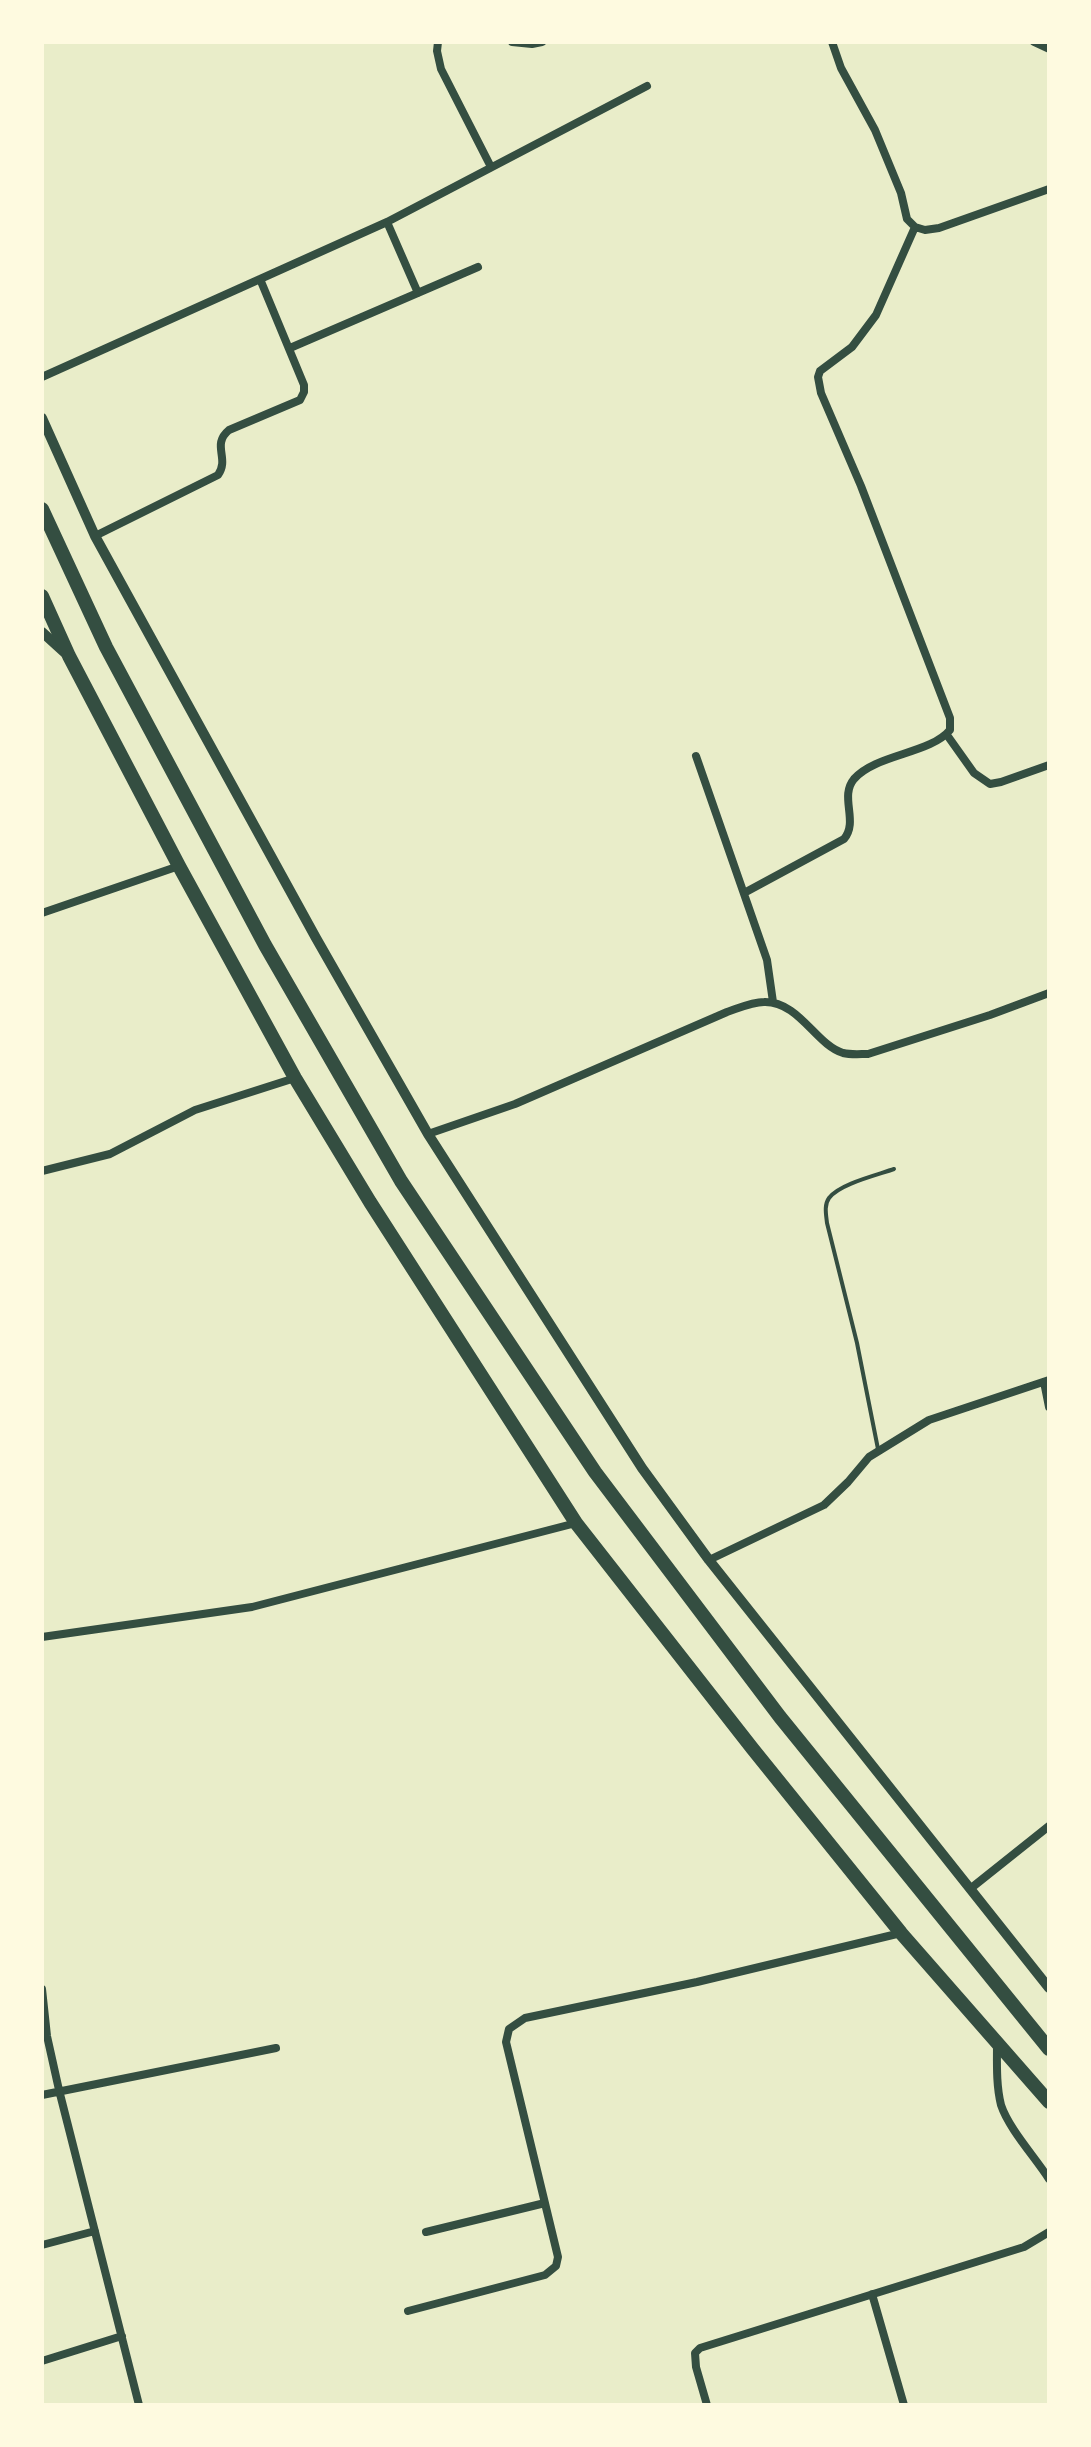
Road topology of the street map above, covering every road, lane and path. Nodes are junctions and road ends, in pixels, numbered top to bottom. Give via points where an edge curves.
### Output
1 (438, 42) edge
2 (512, 42) edge
3 (542, 42) edge
4 (832, 42) edge
5 (1034, 42) edge
6 (1049, 49) edge
7 (647, 86) dead end
8 (491, 167) junction
9 (1049, 189) edge
10 (387, 222) junction
11 (915, 227) junction
12 (478, 267) dead end
13 (260, 279) junction
14 (418, 293) junction
15 (290, 348) junction
16 (42, 377) edge
17 (42, 418) edge
18 (42, 509) edge
19 (95, 536) junction
20 (42, 596) edge
21 (42, 632) edge
22 (69, 656) junction
23 (947, 735) junction
24 (696, 756) dead end
25 (1049, 765) edge
26 (179, 866) junction
27 (744, 893) junction
28 (42, 913) edge
29 (1049, 993) edge
30 (773, 1002) junction
31 (295, 1078) junction
32 (428, 1134) junction
33 (894, 1169) dead end
34 (42, 1171) edge
35 (1047, 1381) edge
36 (1049, 1407) edge
37 (878, 1451) junction
38 (576, 1523) junction
39 (709, 1560) junction
40 (42, 1637) edge
41 (1049, 1826) edge
42 (970, 1889) junction
43 (901, 1933) junction
44 (1049, 1988) edge
45 (42, 1989) edge
46 (997, 2042) junction
47 (276, 2048) dead end
48 (1049, 2049) edge
49 (59, 2090) junction
50 (42, 2095) edge
51 (1049, 2102) edge
52 (1049, 2179) edge
53 (545, 2203) junction
54 (95, 2231) junction
55 (426, 2232) dead end
56 (1049, 2232) edge
57 (42, 2245) edge
58 (872, 2294) junction
59 (408, 2311) dead end
60 (122, 2336) junction
61 (42, 2361) edge
62 (139, 2405) edge
63 (707, 2405) edge
64 (904, 2405) edge

1 - 8 street via 441,69
2 - 3 street
4 - 11 street via 875,130 907,219
5 - 6 street
7 - 8 street
8 - 10 street
9 - 11 street via 939,228
10 - 13 street
10 - 14 street
11 - 23 street via 876,315 852,347 818,377 950,718
12 - 14 street
13 - 15 street
13 - 16 street
14 - 15 street
15 - 19 street via 304,385 300,400 223,435 218,475
17 - 19 street
18 - 48 highway via 106,647 236,891 401,1181 595,1472 780,1717
19 - 32 street
20 - 22 highway
21 - 22 street
22 - 26 highway
23 - 25 street via 974,773 990,784
23 - 27 street via 856,777 849,789 851,828 844,839
24 - 27 street
26 - 28 street
26 - 31 highway
27 - 30 street via 767,960
29 - 30 street via 855,1055 839,1052 804,1020
30 - 32 street via 727,1012 515,1104
31 - 34 street via 195,1110 110,1154
31 - 38 highway
32 - 39 street via 642,1468
33 - 37 lane via 838,1189 825,1206
35 - 36 street
35 - 37 street via 929,1420
37 - 39 street via 824,1505
38 - 40 street via 252,1607
38 - 43 highway
39 - 42 street
41 - 42 street
42 - 44 street
43 - 46 highway
43 - 53 street via 525,2018 509,2029 506,2042
45 - 49 street
46 - 51 highway
46 - 52 street via 1001,2106
47 - 49 street
49 - 50 street
49 - 54 street
53 - 55 street
53 - 59 street via 558,2257 551,2271
54 - 57 street
54 - 60 street
56 - 58 street via 1024,2247
58 - 63 street via 700,2348 696,2367
58 - 64 street
60 - 61 street
60 - 62 street

